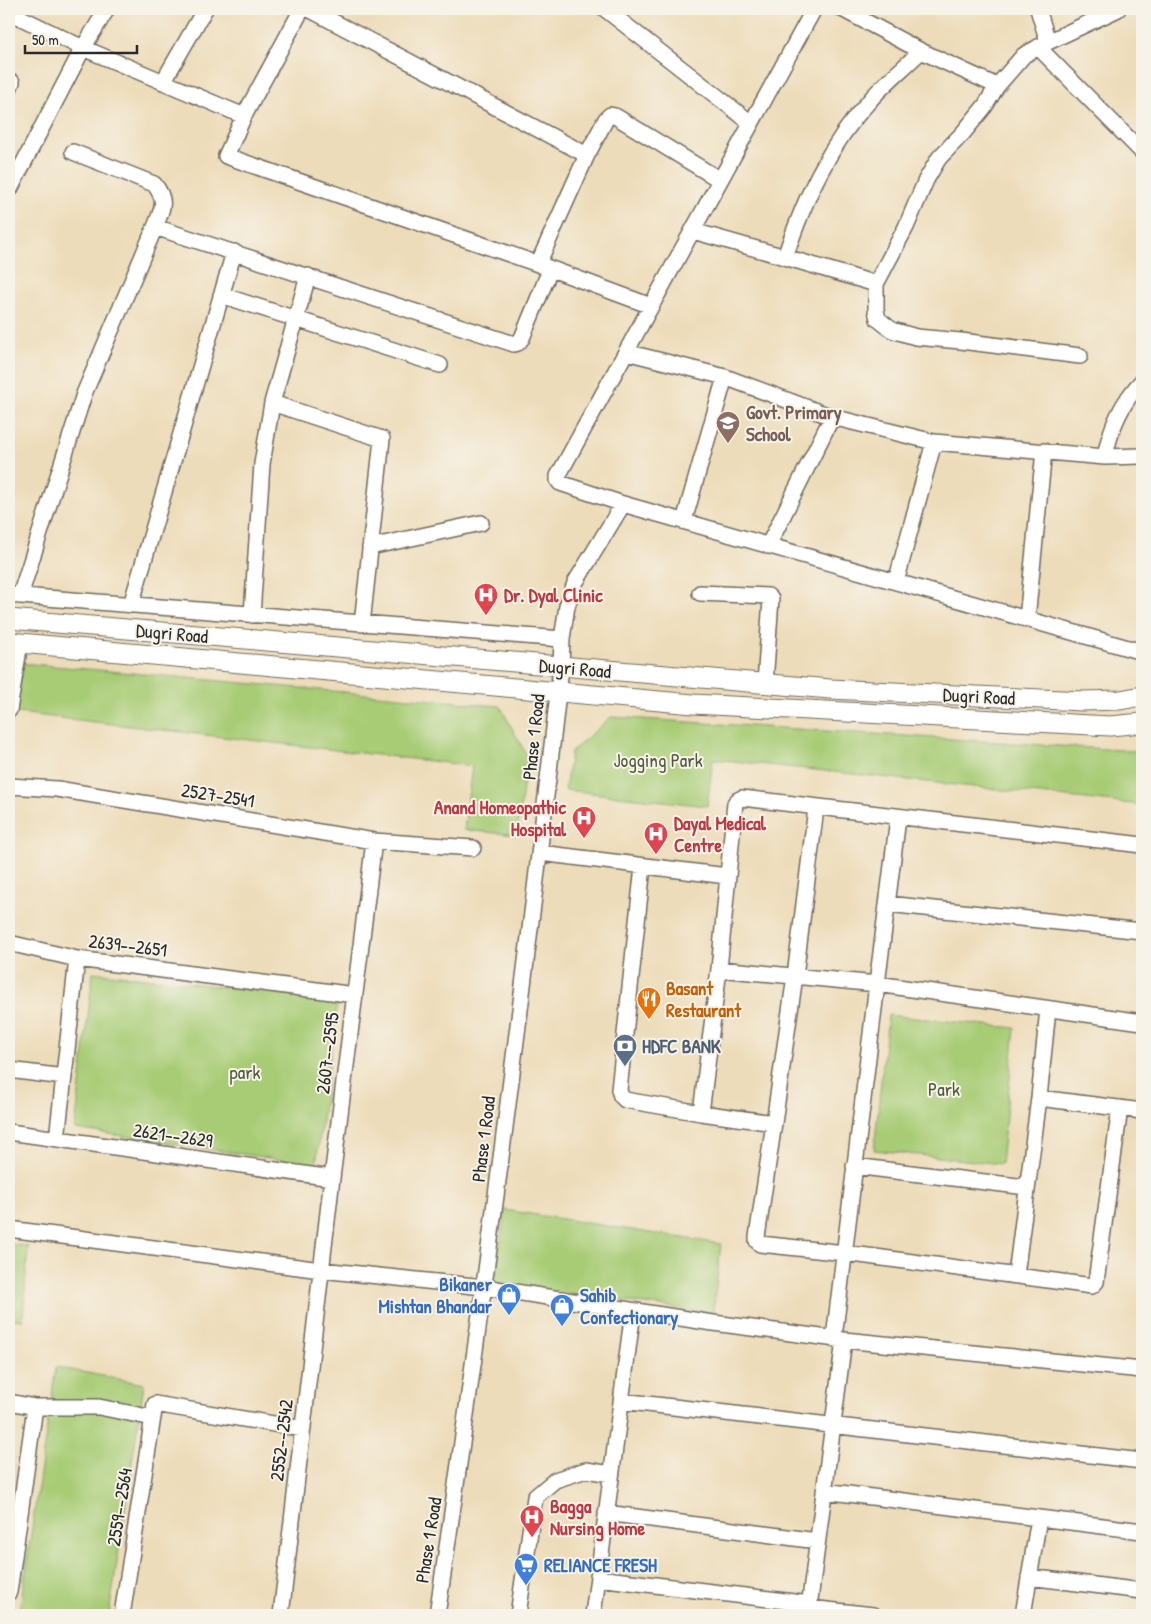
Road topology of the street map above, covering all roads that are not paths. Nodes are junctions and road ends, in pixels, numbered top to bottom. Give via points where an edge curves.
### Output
1 (107, 9) edge
2 (205, 9) edge
3 (302, 9) edge
4 (309, 9) edge
5 (605, 9) edge
6 (814, 9) edge
7 (842, 9) edge
8 (1038, 9) edge
9 (1118, 9) edge
10 (9, 12) edge
11 (1043, 44) junction
12 (84, 48) junction
13 (921, 51) junction
14 (163, 82) junction
15 (997, 86) junction
16 (244, 116) junction
17 (752, 123) junction
18 (73, 152) dead end
19 (1142, 152) edge
20 (587, 155) junction
21 (720, 180) junction
22 (9, 191) edge
23 (155, 227) junction
24 (693, 231) junction
25 (234, 252) junction
26 (784, 257) junction
27 (544, 267) junction
28 (308, 276) junction
29 (876, 284) junction
30 (221, 295) junction
31 (651, 306) junction
32 (296, 319) junction
33 (626, 352) junction
34 (1080, 356) dead end
35 (440, 365) dead end
36 (725, 377) junction
37 (1142, 381) edge
38 (272, 403) junction
39 (832, 417) junction
40 (934, 442) junction
41 (1044, 451) junction
42 (1105, 456) junction
43 (1142, 456) edge
44 (623, 504) junction
45 (684, 521) junction
46 (481, 523) dead end
47 (768, 546) junction
48 (370, 547) junction
49 (896, 582) junction
50 (700, 593) dead end
51 (14, 596) edge
52 (131, 605) junction
53 (252, 615) junction
54 (9, 619) edge
55 (1027, 620) junction
56 (362, 624) junction
57 (562, 639) junction
58 (14, 643) edge
59 (1142, 652) edge
60 (561, 667) junction
61 (765, 684) junction
62 (558, 692) junction
63 (1142, 696) edge
64 (9, 710) edge
65 (1142, 723) edge
66 (9, 786) edge
67 (816, 808) junction
68 (898, 818) junction
69 (374, 841) junction
70 (1142, 845) edge
71 (473, 848) dead end
72 (540, 853) junction
73 (644, 866) junction
74 (727, 876) junction
75 (887, 904) junction
76 (1142, 931) edge
77 (9, 943) edge
78 (76, 959) junction
79 (719, 969) junction
80 (795, 976) junction
81 (877, 984) junction
82 (355, 995) junction
83 (1048, 1009) junction
84 (1142, 1022) edge
85 (9, 1070) edge
86 (64, 1077) junction
87 (1039, 1098) junction
88 (1120, 1108) junction
89 (1142, 1111) edge
90 (701, 1113) junction
91 (774, 1123) junction
92 (9, 1132) edge
93 (57, 1139) junction
94 (854, 1166) junction
95 (332, 1178) junction
96 (1026, 1187) junction
97 (9, 1229) edge
98 (845, 1253) junction
99 (321, 1270) junction
100 (1016, 1275) junction
101 (484, 1287) junction
102 (633, 1311) junction
103 (839, 1339) junction
104 (1142, 1370) edge
105 (621, 1400) junction
106 (9, 1402) edge
107 (35, 1407) junction
108 (154, 1411) junction
109 (832, 1425) junction
110 (303, 1429) junction
111 (1142, 1461) edge
112 (612, 1474) junction
113 (824, 1491) junction
114 (606, 1513) junction
115 (1039, 1518) junction
116 (1142, 1530) edge
117 (817, 1541) junction
118 (1029, 1577) junction
119 (598, 1578) junction
120 (1142, 1591) edge
121 (9, 1592) edge
122 (809, 1609) edge
123 (122, 1615) edge
124 (281, 1615) edge
125 (437, 1615) edge
126 (518, 1615) edge
127 (593, 1615) edge
128 (873, 1615) edge
129 (1023, 1615) edge

1 - 12 street
2 - 14 street
3 - 16 street
4 - 20 street
5 - 17 street
6 - 17 street
7 - 13 street
8 - 11 street
9 - 11 street
10 - 12 street
11 - 15 street via 1024,55
11 - 19 street
12 - 14 street
12 - 22 street
13 - 15 street
13 - 26 street via 871,98 846,130 821,168
14 - 16 street
15 - 29 street via 963,134 939,158
16 - 27 street via 226,156
17 - 21 street
18 - 23 street via 154,184 160,191 164,206
20 - 21 street via 606,119 615,116
20 - 27 street
21 - 24 street
23 - 25 street
23 - 51 street via 84,394
24 - 26 street
24 - 31 street
25 - 28 street
25 - 30 street
26 - 29 street
27 - 28 street via 518,344
27 - 31 street
28 - 32 street
29 - 34 street via 878,319 892,330 916,337
30 - 32 street
30 - 52 street
31 - 33 street
32 - 35 street
32 - 38 street
33 - 36 street
33 - 44 street via 558,476 560,483
36 - 39 street
36 - 45 street
37 - 42 street via 1112,427
38 - 48 street via 382,439
38 - 53 street via 262,464
39 - 40 street
39 - 47 street
40 - 41 street
40 - 49 street
41 - 42 street
41 - 55 street
42 - 43 street
44 - 45 street
44 - 57 street, Phase 1 Road via 575,583 567,606
45 - 47 street
46 - 48 street
47 - 49 street
48 - 56 street
49 - 55 street
50 - 61 street via 768,596 771,599
51 - 52 street
52 - 53 street
53 - 56 street
54 - 60 street, Dugri Road
55 - 59 street
56 - 57 street
57 - 60 street, Phase 1 Road
58 - 62 street, Dugri Road
58 - 64 street
60 - 61 street, Dugri Road
60 - 62 street, Phase 1 Road
61 - 63 street, Dugri Road via 1082,701
62 - 65 street, Dugri Road via 723,706 1110,726
62 - 72 street, Phase 1 Road
66 - 69 street, 2527-2541 via 57,789
67 - 68 street
67 - 74 street via 738,800 735,803
67 - 80 street
68 - 70 street
68 - 75 street
69 - 71 street, 2527-2541
69 - 82 street, 2607--2595
72 - 73 street
72 - 101 street, Phase 1 Road
73 - 74 street
73 - 90 street via 620,1096 625,1100
74 - 79 street
75 - 76 street
75 - 81 street
77 - 78 street
78 - 82 street, 2639--2651
78 - 86 street, 2639--2651
79 - 80 street
79 - 90 street
80 - 81 street
80 - 91 street
81 - 83 street
81 - 94 street
82 - 95 street, 2607--2595
83 - 84 street
83 - 87 street
85 - 86 street
86 - 93 street, 2639--2651
87 - 88 street
87 - 96 street
88 - 89 street
88 - 100 street via 1095,1285
90 - 91 street
91 - 98 street via 757,1241 767,1246
92 - 93 street, 2621--2629
93 - 95 street, 2621--2629
94 - 96 street
94 - 98 street
95 - 99 street, 2607--2595
96 - 100 street
97 - 99 street
98 - 100 street
98 - 103 street
99 - 101 street
99 - 110 street, 2552--2542
101 - 102 street
101 - 125 street, Phase 1 Road
102 - 103 street
102 - 105 street
103 - 104 street
103 - 109 street
105 - 109 street
105 - 112 street
106 - 107 street
107 - 108 street
107 - 121 street
108 - 110 street
108 - 123 street, 2559--2564
109 - 111 street
109 - 113 street
110 - 124 street, 2552--2542
112 - 114 street
112 - 126 street via 586,1470 555,1480 535,1497
113 - 115 street
113 - 117 street
114 - 117 street
114 - 119 street
115 - 116 street
115 - 118 street
117 - 122 street
118 - 120 street
118 - 129 street
119 - 122 street
119 - 127 street
122 - 128 street

